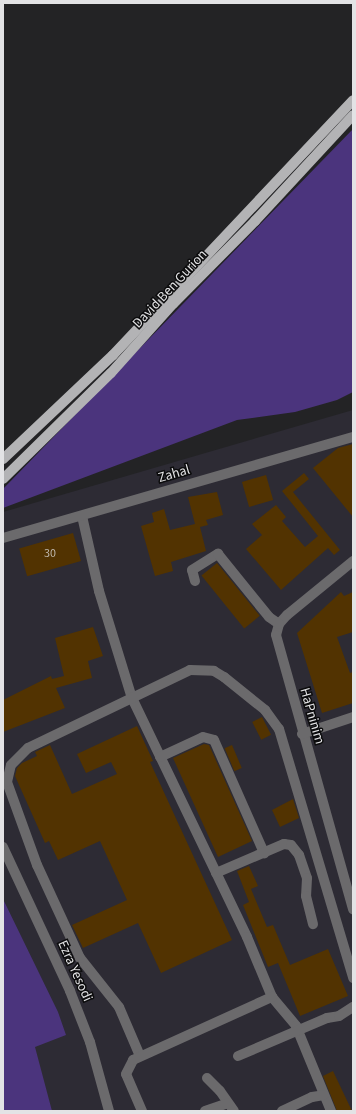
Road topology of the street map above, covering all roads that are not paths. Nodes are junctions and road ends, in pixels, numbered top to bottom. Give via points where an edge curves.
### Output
1 (353, 100) edge
2 (353, 115) edge
3 (353, 437) edge
4 (3, 459) edge
5 (3, 479) edge
6 (82, 516) junction
7 (3, 538) edge
8 (353, 561) edge
9 (195, 581) dead end
10 (279, 624) junction
11 (132, 698) junction
12 (353, 717) edge
13 (302, 734) junction
14 (160, 757) junction
15 (3, 847) edge
16 (264, 853) junction
17 (216, 873) junction
18 (322, 873) junction
19 (307, 878) junction
20 (353, 909) edge
21 (313, 924) dead end
22 (353, 978) edge
23 (272, 997) junction
24 (353, 1007) edge
25 (298, 1030) junction
26 (140, 1056) junction
27 (238, 1056) dead end
28 (206, 1078) dead end
29 (324, 1095) junction
30 (231, 1107) edge
31 (109, 1111) edge
32 (142, 1111) edge
33 (205, 1111) edge
34 (282, 1111) edge
35 (331, 1111) edge

1 - 4 main road, David Ben Gurion via 112,355
2 - 5 main road, David Ben Gurion via 172,304 121,363
3 - 6 street, Zahal
6 - 7 street, Zahal
6 - 11 street via 99,591
8 - 10 street
9 - 10 street via 192,570 218,554 269,617
10 - 13 street, HaPninim via 276,635
11 - 14 street
11 - 18 street via 190,670 201,669 214,671 224,677 265,710 273,718 284,740
11 - 26 street via 28,748 11,764 7,782 37,865 80,958 119,1007
12 - 13 street
13 - 20 street, HaPninim
14 - 16 street via 202,737 214,740
14 - 17 street
15 - 31 street, Ezra Yesodi via 70,991 90,1042
16 - 17 street
16 - 19 street via 284,844 291,845 299,854
17 - 23 street
18 - 19 street
18 - 22 street
19 - 21 street via 306,896
23 - 25 street
23 - 26 street
24 - 25 street via 339,1016
25 - 27 street
25 - 29 street
26 - 32 street via 128,1065 126,1074
28 - 30 street
29 - 34 street via 312,1097
29 - 35 street
30 - 33 street

